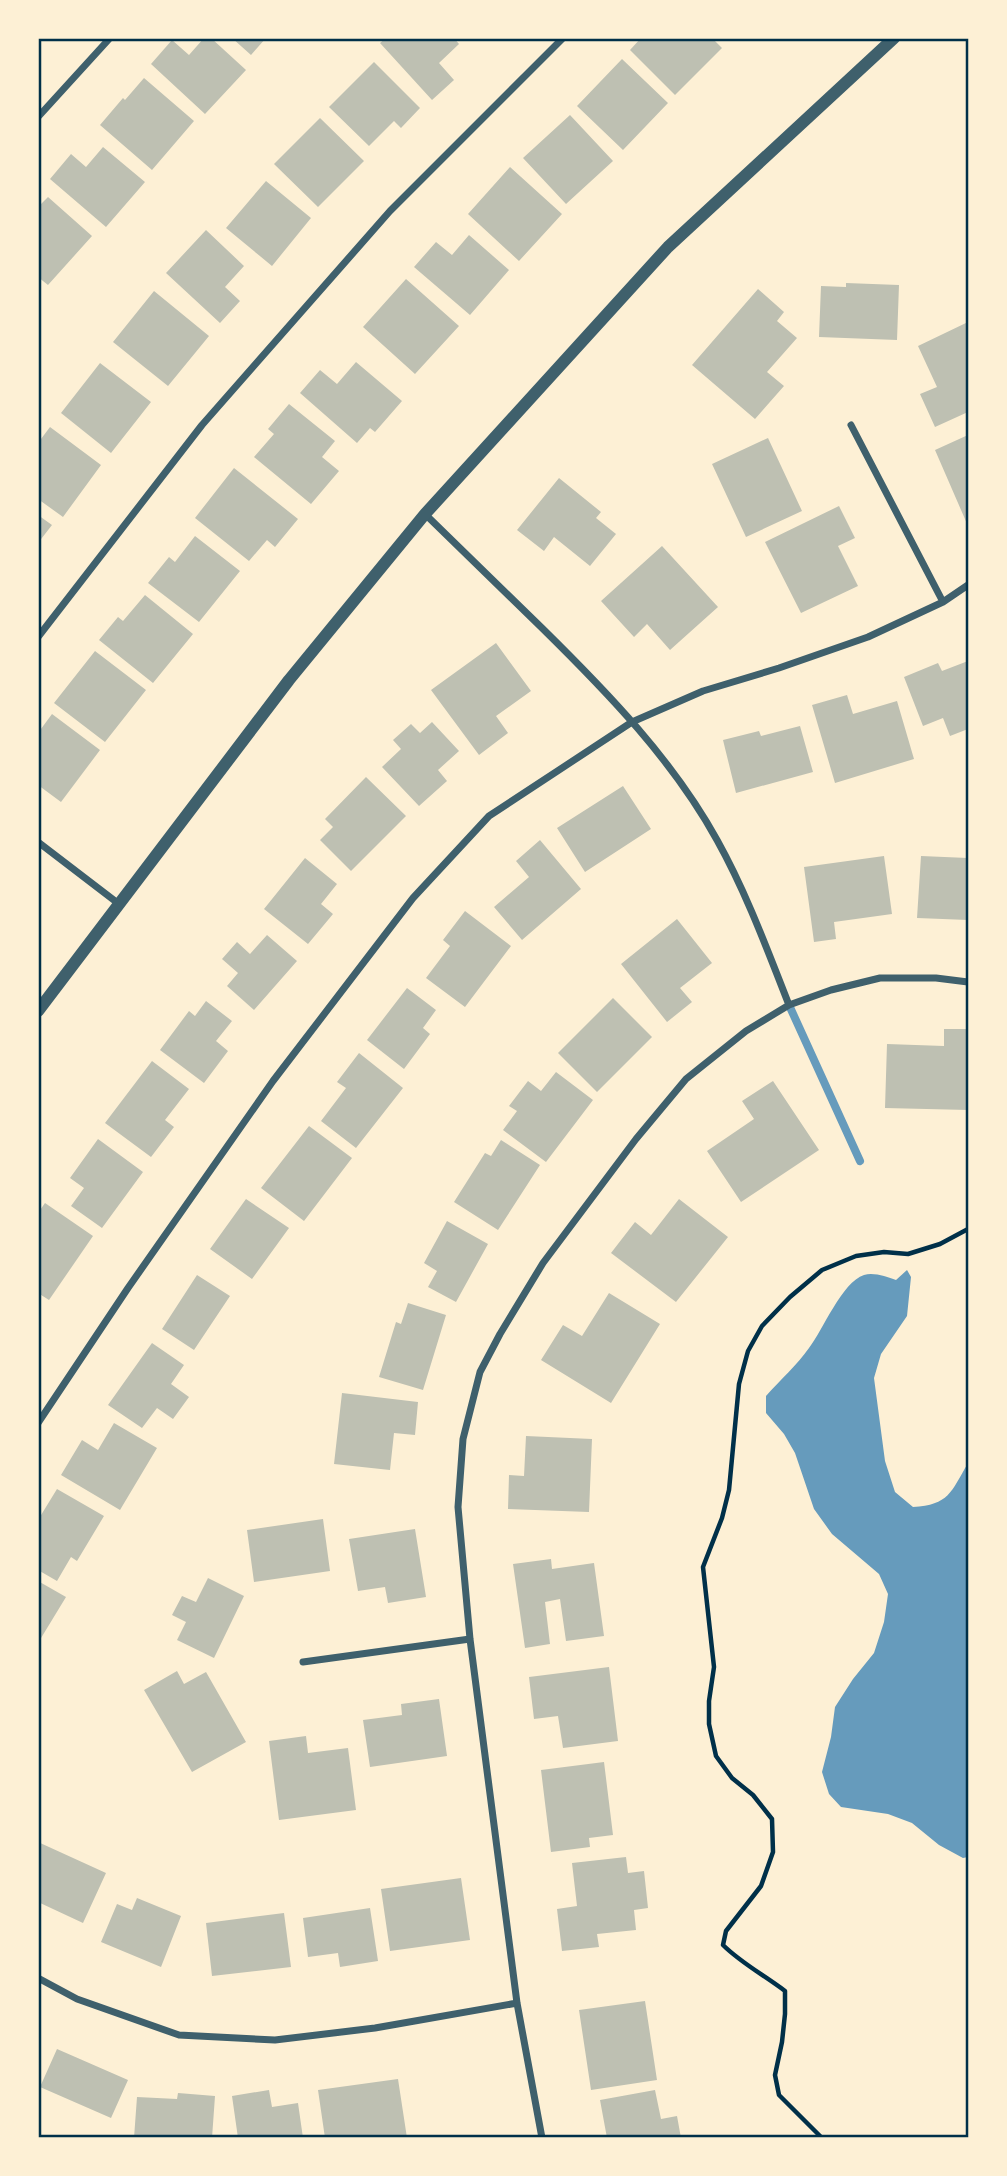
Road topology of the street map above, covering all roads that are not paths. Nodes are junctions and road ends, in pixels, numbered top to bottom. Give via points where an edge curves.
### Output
1 (110, 38) edge
2 (563, 38) edge
3 (894, 38) edge
4 (38, 117) edge
5 (851, 425) dead end
6 (425, 514) junction
7 (968, 585) edge
8 (943, 602) junction
9 (38, 637) edge
10 (632, 722) junction
11 (38, 842) edge
12 (119, 904) junction
13 (968, 982) edge
14 (789, 1005) junction
15 (38, 1011) edge
16 (38, 1423) edge
17 (470, 1639) junction
18 (303, 1662) dead end
19 (38, 1978) edge
20 (517, 2003) junction
21 (542, 2137) edge

1 - 4 street
2 - 9 street via 390,211 202,425
3 - 6 street via 668,247
5 - 8 street
6 - 10 street
6 - 12 street via 289,680
7 - 8 street
8 - 10 street via 868,637 704,691
10 - 14 street via 675,775 716,838 743,890
10 - 16 street via 489,816 413,898 273,1081
11 - 12 street
12 - 15 street
13 - 14 street via 880,978
14 - 17 street via 746,1031 686,1079 543,1263 480,1371 463,1439 458,1507
17 - 18 street
17 - 20 street
19 - 20 street via 77,1999 179,2035 275,2040
20 - 21 street

